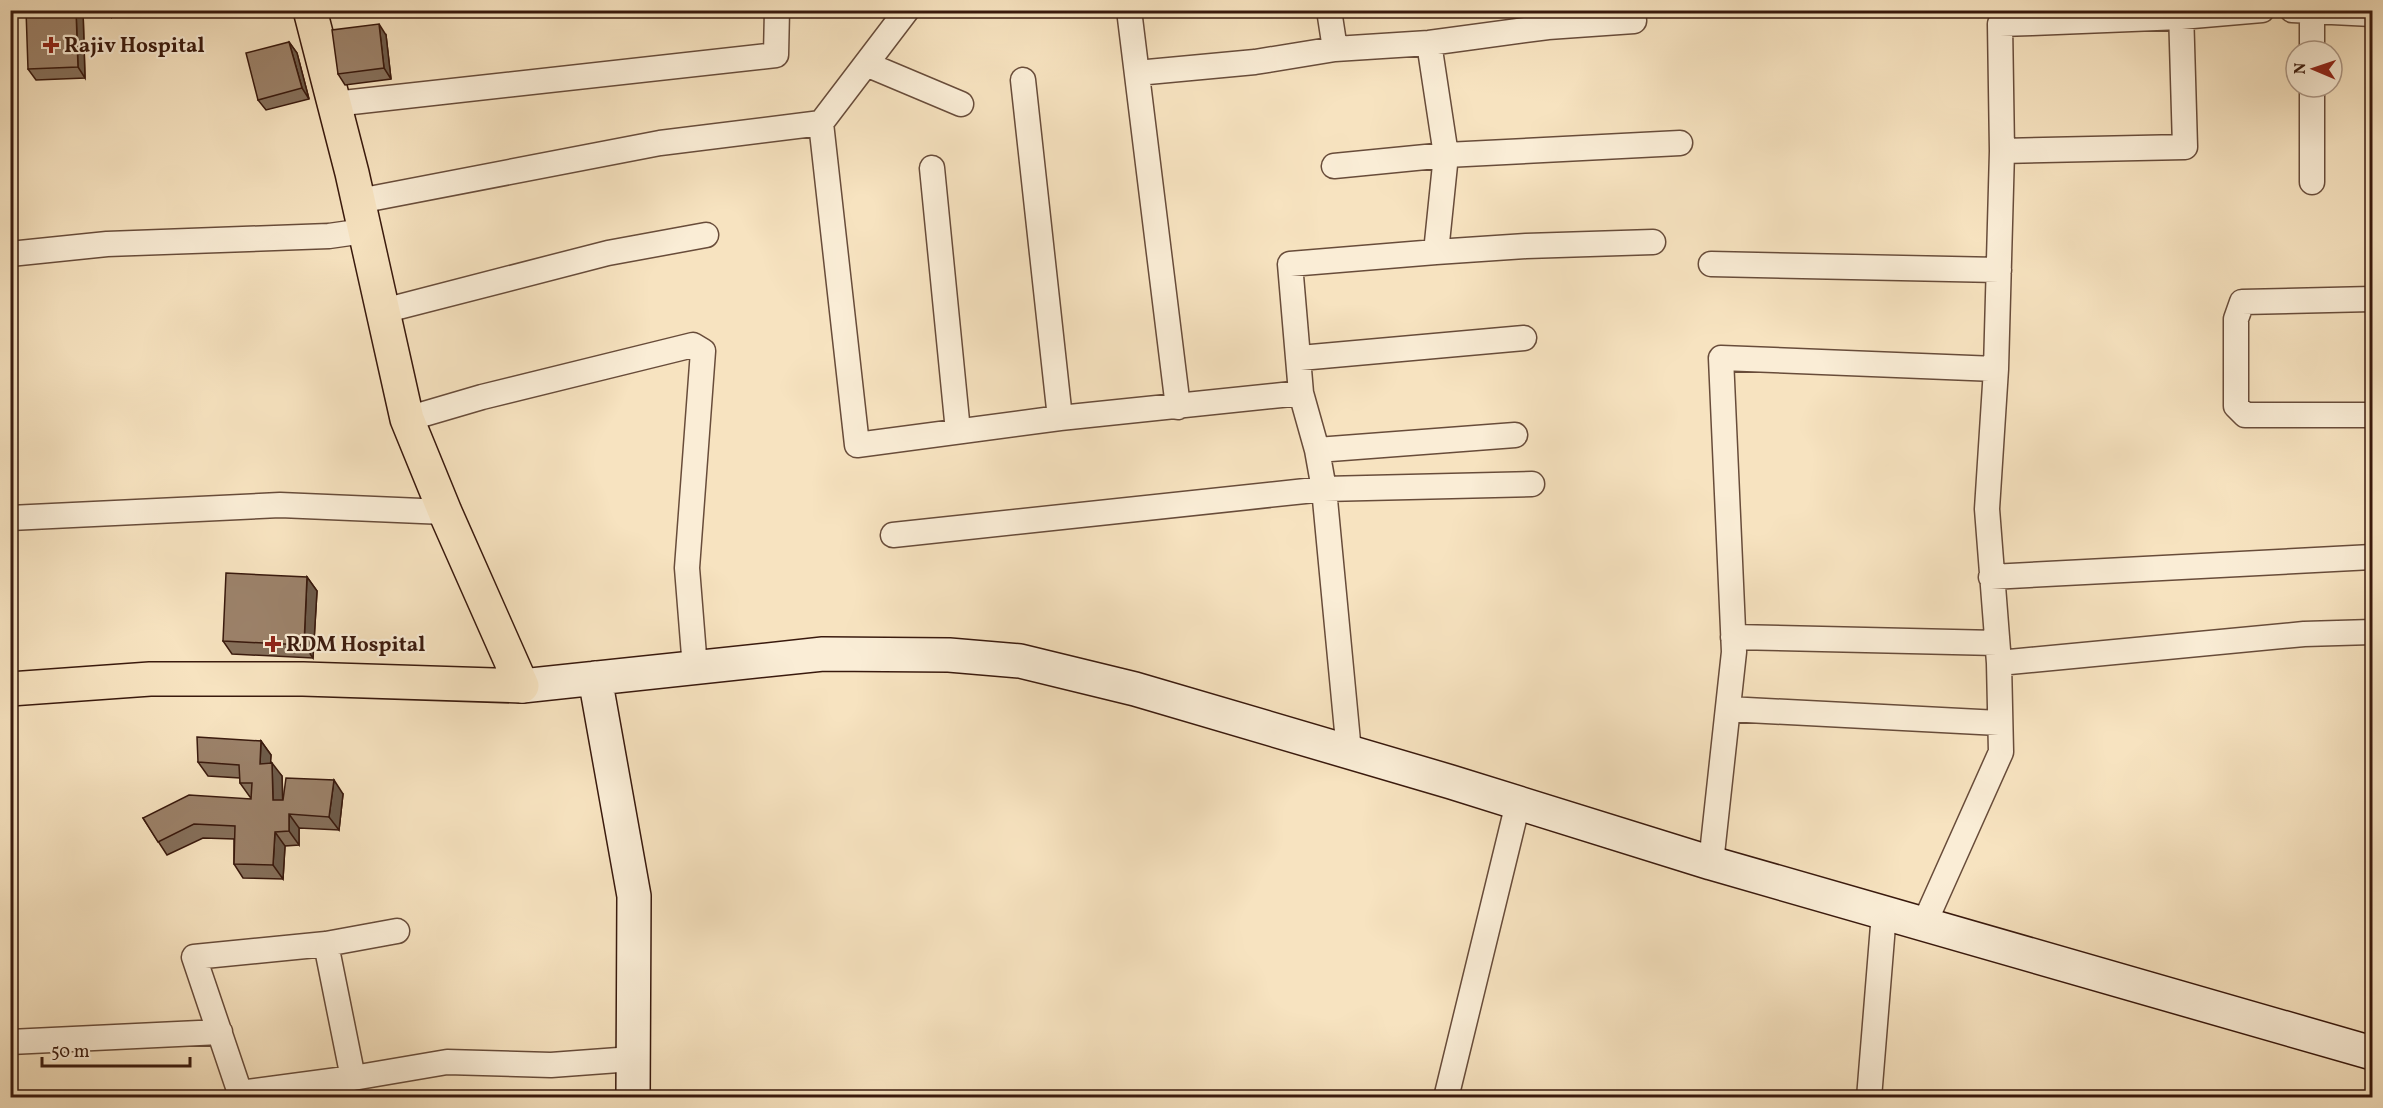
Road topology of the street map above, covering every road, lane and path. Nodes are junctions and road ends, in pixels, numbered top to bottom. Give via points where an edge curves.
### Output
1 (310, 10) edge
2 (777, 10) edge
3 (907, 10) edge
4 (1129, 10) edge
5 (1329, 10) edge
6 (1633, 10) edge
7 (2262, 10) edge
8 (2305, 11) edge
9 (2181, 14) edge
10 (2373, 14) edge
11 (2032, 17) edge
12 (1547, 19) edge
13 (2310, 39) edge
14 (1429, 43) junction
15 (1335, 49) junction
16 (866, 64) junction
17 (1137, 73) junction
18 (1023, 80) dead end
19 (2312, 99) edge
20 (334, 104) junction
21 (961, 104) dead end
22 (821, 123) junction
23 (1680, 143) dead end
24 (2002, 151) junction
25 (1446, 155) junction
26 (1334, 166) dead end
27 (932, 168) dead end
28 (2312, 182) dead end
29 (361, 216) junction
30 (706, 235) dead end
31 (1653, 242) dead end
32 (1436, 252) junction
33 (10, 254) edge
34 (1711, 264) dead end
35 (1999, 270) junction
36 (2373, 299) edge
37 (383, 311) junction
38 (1524, 338) dead end
39 (1300, 358) junction
40 (1996, 369) junction
41 (1301, 393) junction
42 (1178, 407) junction
43 (2373, 415) edge
44 (1060, 418) junction
45 (407, 419) junction
46 (958, 431) junction
47 (1515, 435) dead end
48 (1317, 450) junction
49 (1532, 484) dead end
50 (1324, 489) junction
51 (445, 512) junction
52 (10, 518) edge
53 (893, 535) dead end
54 (2373, 557) edge
55 (1991, 577) junction
56 (2373, 632) edge
57 (1733, 637) junction
58 (1998, 653) junction
59 (695, 668) junction
60 (595, 678) junction
61 (522, 686) junction
62 (10, 689) edge
63 (1728, 709) junction
64 (1999, 723) junction
65 (1349, 752) junction
66 (1518, 803) junction
67 (1711, 863) junction
68 (1884, 913) junction
69 (1924, 924) junction
70 (397, 931) dead end
71 (326, 944) junction
72 (220, 1032) junction
73 (10, 1042) edge
74 (2373, 1053) edge
75 (632, 1059) junction
76 (353, 1078) junction
77 (633, 1098) edge
78 (1446, 1098) edge
79 (1869, 1098) edge

1 - 20 main road
2 - 20 street via 776,54
3 - 16 street
4 - 17 street
5 - 15 street
6 - 12 street via 1634,21
7 - 9 street
8 - 10 street
8 - 13 street
9 - 11 street
9 - 24 street via 2185,147
11 - 24 street via 2000,24
12 - 14 street
14 - 15 street
14 - 25 street
15 - 17 street via 1256,62
16 - 21 street
16 - 22 street
17 - 42 street
18 - 44 street
19 - 28 street
20 - 29 main road
22 - 29 street via 660,144
22 - 46 street via 857,445
23 - 25 street
24 - 35 street
25 - 26 street
25 - 32 street
27 - 46 street
29 - 33 street via 329,236 107,244
29 - 37 main road
30 - 37 street via 608,253
31 - 32 street
32 - 39 street via 1290,264
34 - 35 street
35 - 40 street
36 - 43 street via 2242,302 2236,319 2236,406 2245,415
37 - 45 main road
38 - 39 street
39 - 41 street
40 - 55 street via 1987,509
40 - 57 street via 1721,358
41 - 42 street
41 - 48 street
42 - 44 street
44 - 46 street
45 - 51 main road
45 - 59 street via 693,345 703,351 687,568
47 - 48 street
48 - 50 street
49 - 50 street
50 - 53 street
50 - 65 street
51 - 52 street via 280,505
51 - 61 main road
54 - 55 street
55 - 58 street
56 - 58 street
57 - 58 street
57 - 63 street
58 - 64 street
59 - 60 main road
59 - 65 main road via 823,654 949,655 1020,661 1135,689
60 - 61 main road
60 - 75 main road via 634,896
61 - 62 main road via 150,679
63 - 64 street
63 - 67 street
64 - 69 street via 2001,752
65 - 66 main road
66 - 67 main road
66 - 78 street
67 - 68 main road
68 - 69 main road
68 - 79 street
69 - 74 main road
70 - 71 street
71 - 72 street via 194,957
71 - 76 street
72 - 73 street
72 - 76 street via 240,1093
75 - 76 street via 551,1065 447,1062
75 - 77 main road

